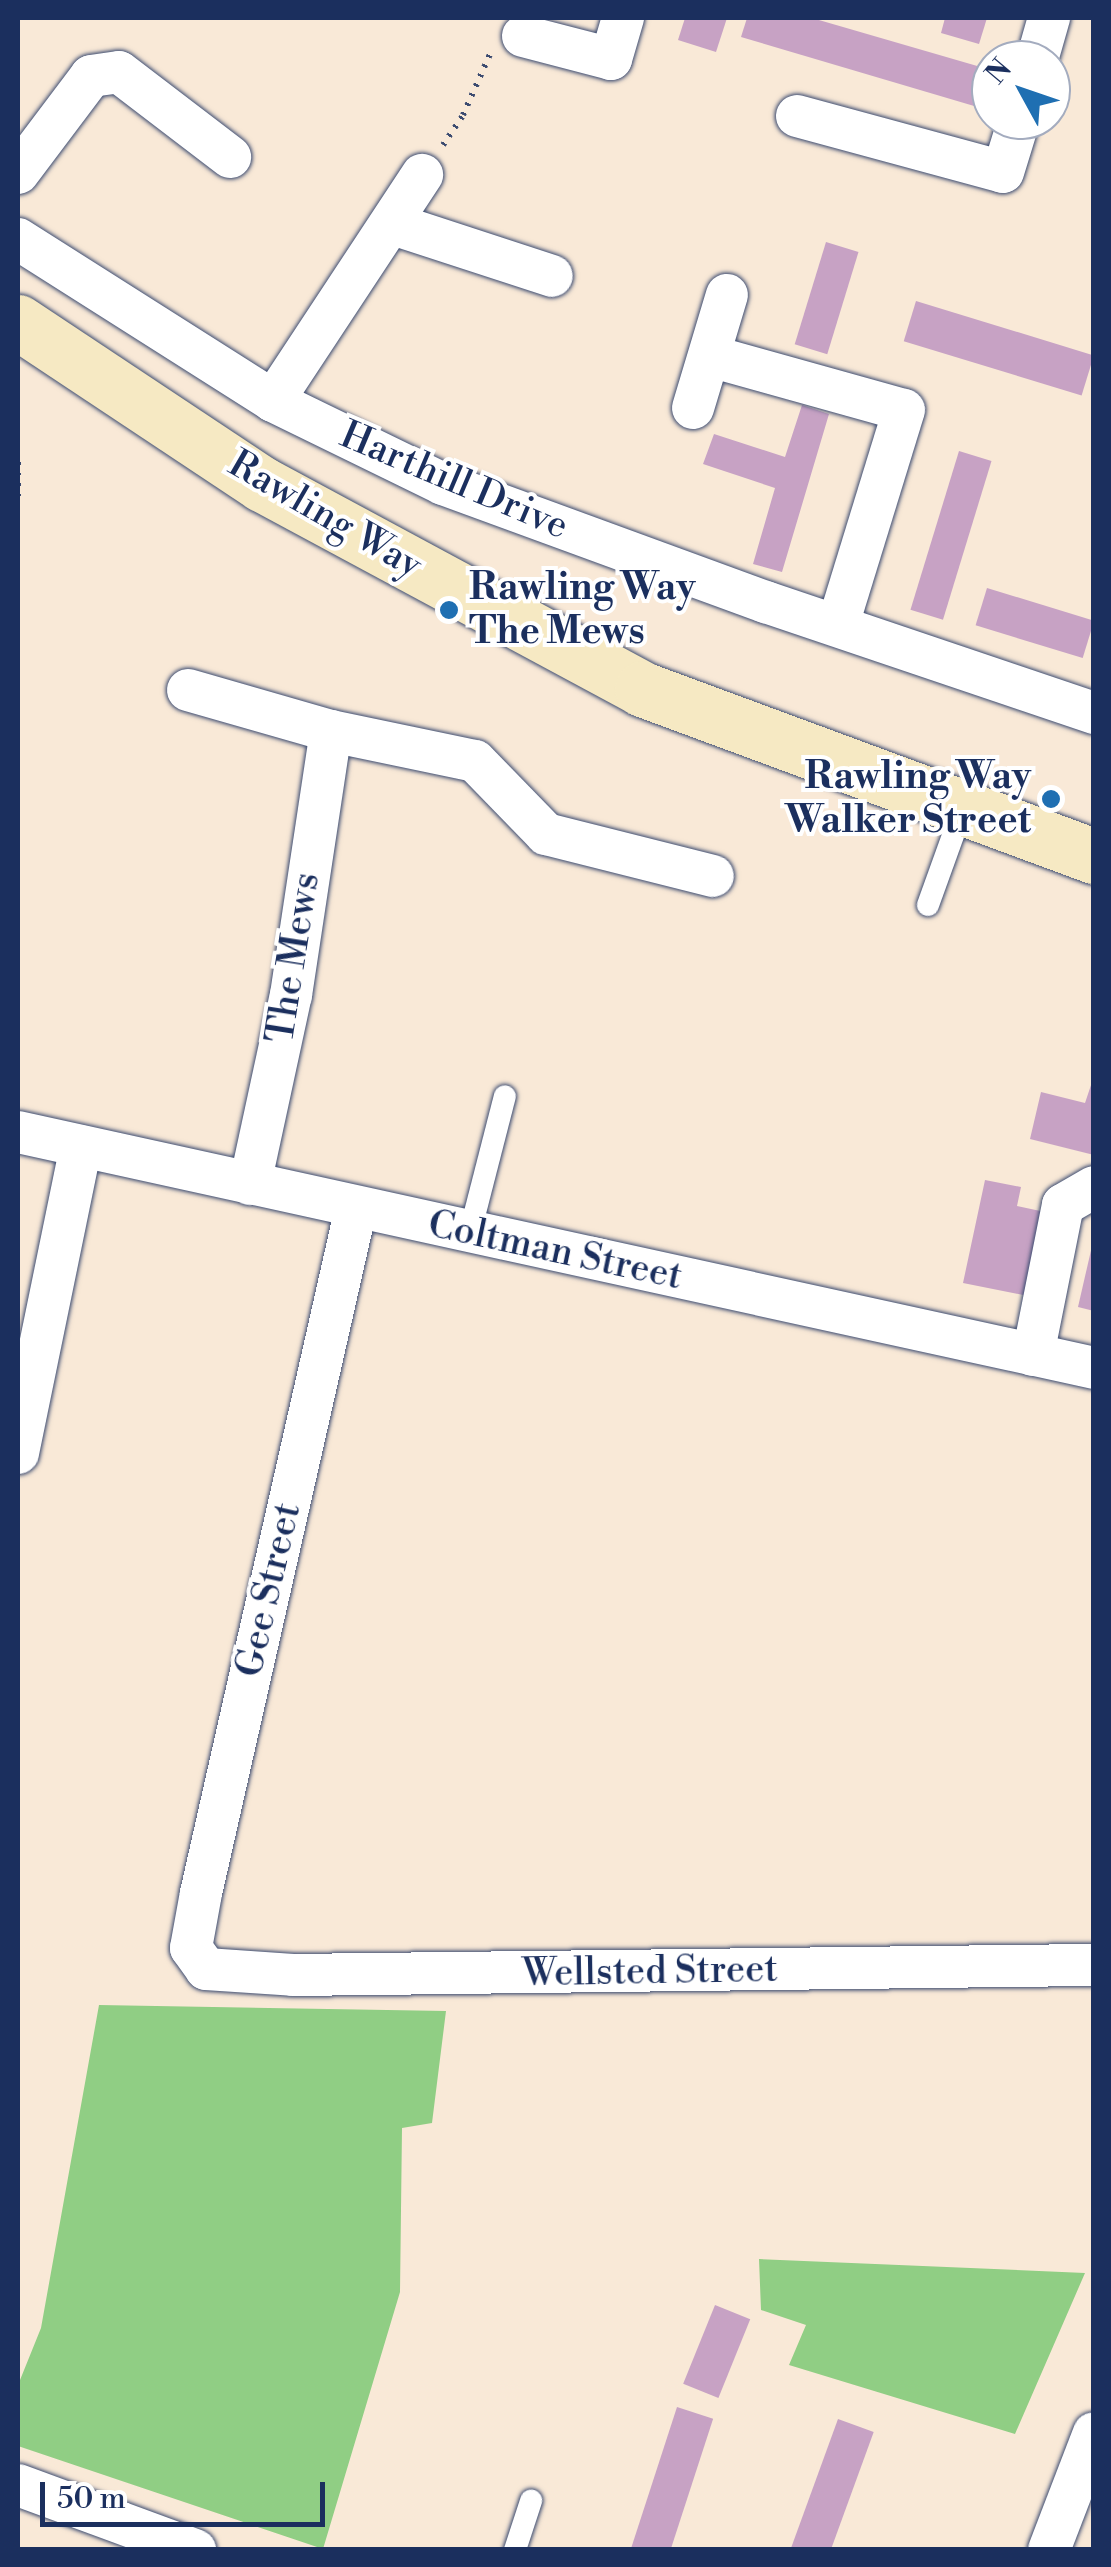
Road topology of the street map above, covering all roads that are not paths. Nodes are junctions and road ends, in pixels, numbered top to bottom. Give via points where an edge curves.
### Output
1 (622, 18) edge
2 (522, 36) road end
3 (797, 116) dead end
4 (1013, 140) edge
5 (230, 157) dead end
6 (18, 173) edge
7 (422, 174) road end
8 (393, 224) junction
9 (18, 239) edge
10 (552, 276) dead end
11 (728, 295) dead end
12 (18, 322) edge
13 (710, 356) junction
14 (273, 401) junction
15 (693, 408) dead end
16 (838, 624) junction
17 (188, 690) dead end
18 (1094, 713) edge
19 (331, 731) junction
20 (963, 808) junction
21 (1094, 856) edge
22 (713, 876) dead end
23 (928, 905) dead end
24 (505, 1096) dead end
25 (18, 1132) edge
26 (81, 1146) junction
27 (250, 1184) junction
28 (1094, 1186) edge
29 (356, 1208) junction
30 (470, 1232) junction
31 (1033, 1355) junction
32 (1094, 1368) edge
33 (18, 1453) edge
34 (1094, 1965) edge
35 (206, 1969) joint
36 (1094, 2433) edge
37 (18, 2485) edge
38 (531, 2500) dead end
39 (195, 2550) edge
40 (515, 2550) edge
41 (1049, 2550) edge

1 - 2 street via 611,58
3 - 4 street via 1003,172
5 - 6 street via 119,72 90,76
7 - 8 street
8 - 10 street
8 - 14 street
9 - 14 street, Harthill Drive
11 - 13 street
12 - 20 street, Rawling Way via 262,484 642,689
13 - 15 street
13 - 16 street via 904,410
14 - 16 street, Harthill Drive via 442,484
16 - 18 street, Harthill Drive
17 - 19 street
19 - 22 street via 474,760 546,834
19 - 27 street, The Mews via 291,995
20 - 21 street, Rawling Way
20 - 23 lane
24 - 30 lane
25 - 26 street, Coltman Street
26 - 27 street, Coltman Street
26 - 33 street
27 - 29 street, Coltman Street
28 - 31 street via 1063,1205
29 - 30 street, Coltman Street
29 - 35 street, Gee Street via 200,1892 191,1948
30 - 31 street, Coltman Street
31 - 32 street, Coltman Street
34 - 35 street, Wellsted Street via 313,1975
36 - 41 street
37 - 39 street
38 - 40 lane

